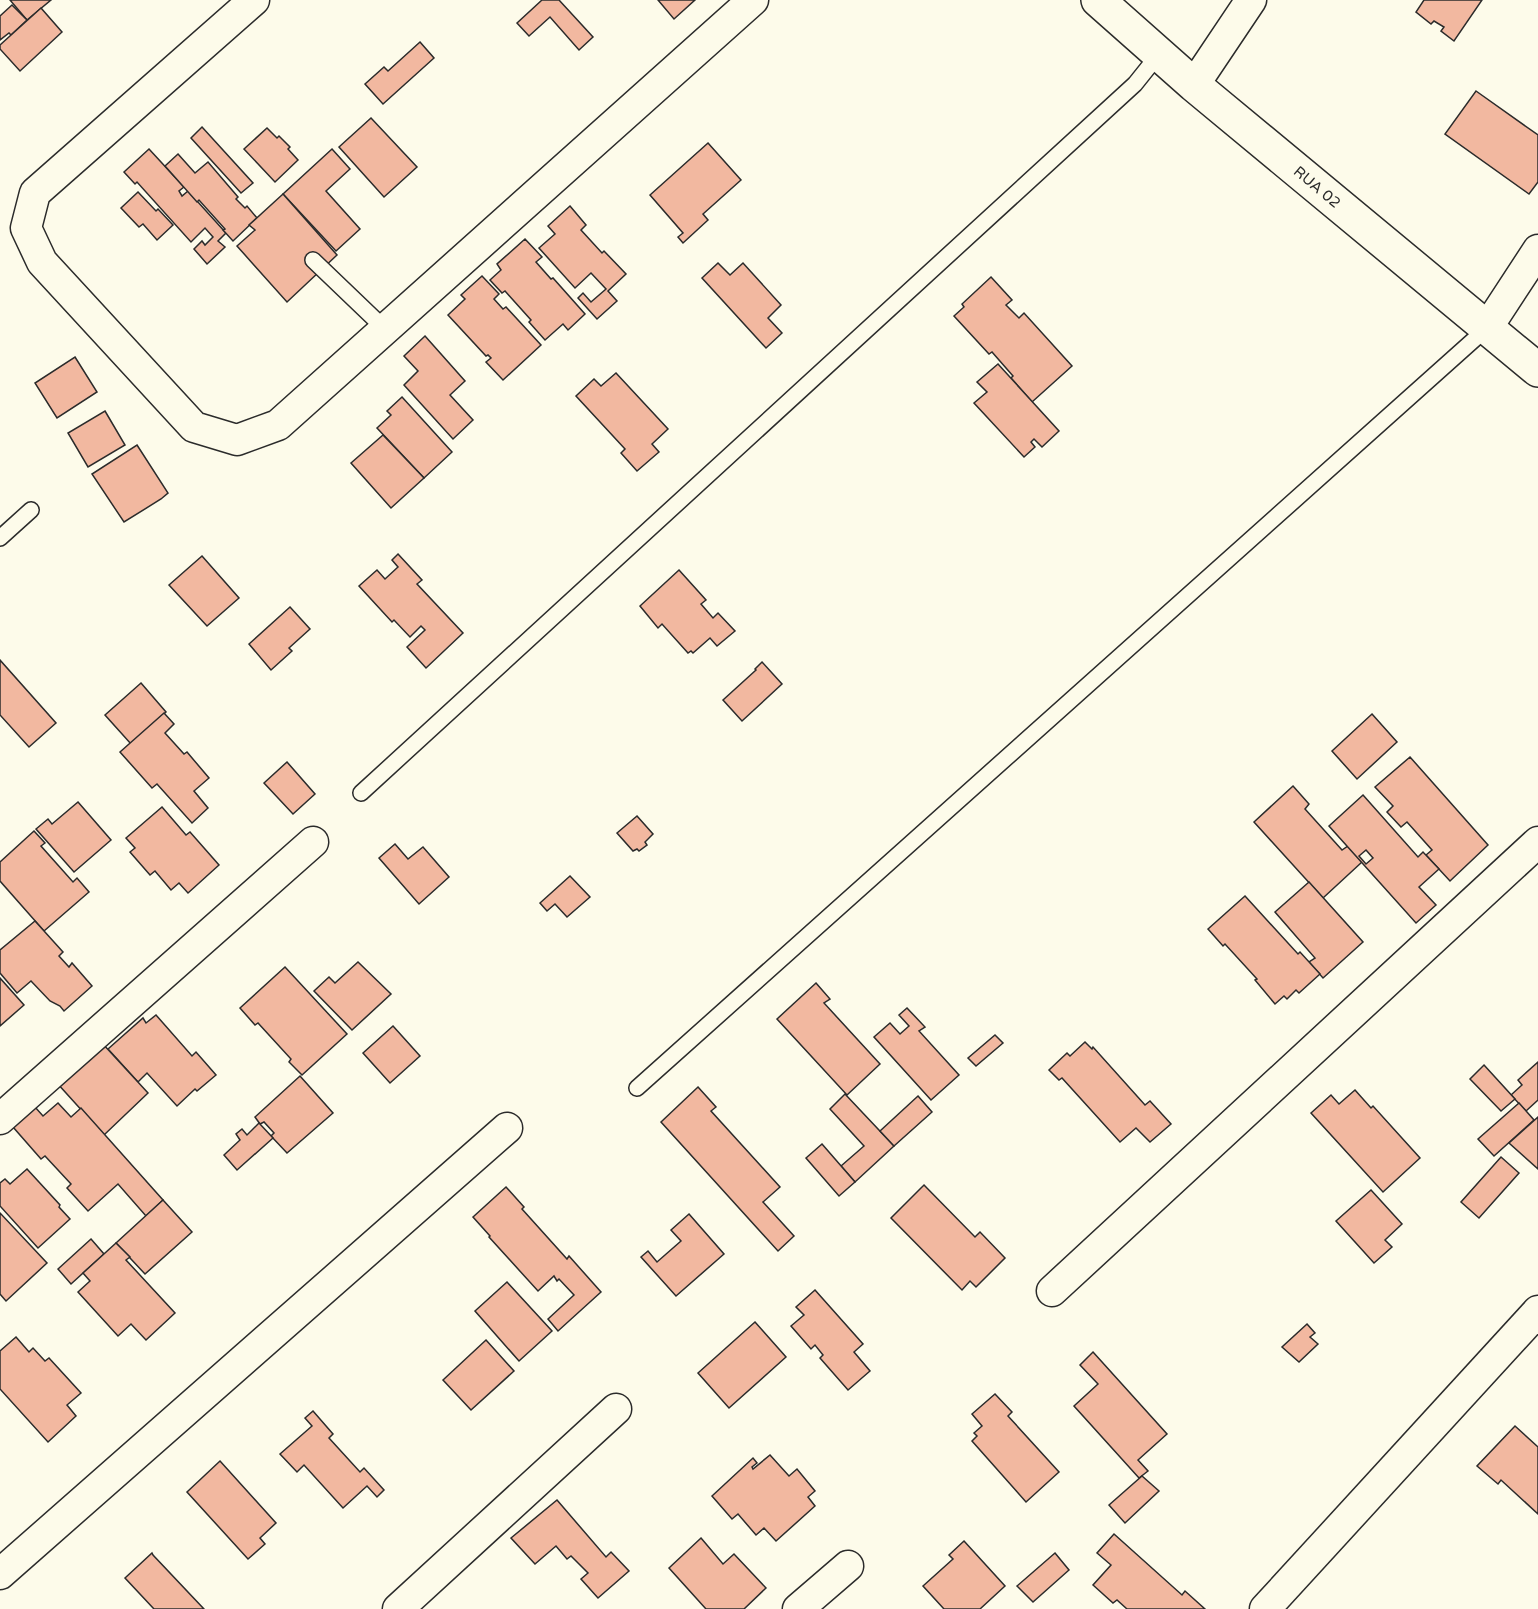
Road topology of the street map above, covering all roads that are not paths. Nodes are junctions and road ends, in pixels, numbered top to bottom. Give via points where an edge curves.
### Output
1 (254, 0) edge
2 (753, 0) edge
3 (1098, 0) edge
4 (1251, 0) edge
5 (1159, 54) junction
6 (1194, 85) junction
7 (1538, 250) edge
8 (313, 260) dead end
9 (1486, 328) junction
10 (385, 329) junction
11 (1538, 370) edge
12 (31, 510) dead end
13 (0, 538) edge
14 (361, 793) dead end
15 (313, 842) dead end
16 (1538, 842) edge
17 (637, 1088) dead end
18 (0, 1119) edge
19 (507, 1128) dead end
20 (1052, 1291) dead end
21 (1538, 1311) edge
22 (616, 1409) dead end
23 (848, 1566) dead end
24 (0, 1574) edge
25 (398, 1609) edge
26 (798, 1609) edge
27 (1265, 1609) edge

1 - 10 street via 35,193 26,228 42,262 194,427 237,440 278,425
2 - 10 street
3 - 5 street, RUA 02
4 - 6 street
5 - 6 street, RUA 02
5 - 14 lane via 1135,84
6 - 9 street, RUA 02
7 - 9 street
8 - 10 lane
9 - 11 street, RUA 02
9 - 17 lane
12 - 13 lane
15 - 18 street
16 - 20 street
19 - 24 street
21 - 27 street
22 - 25 street
23 - 26 street

